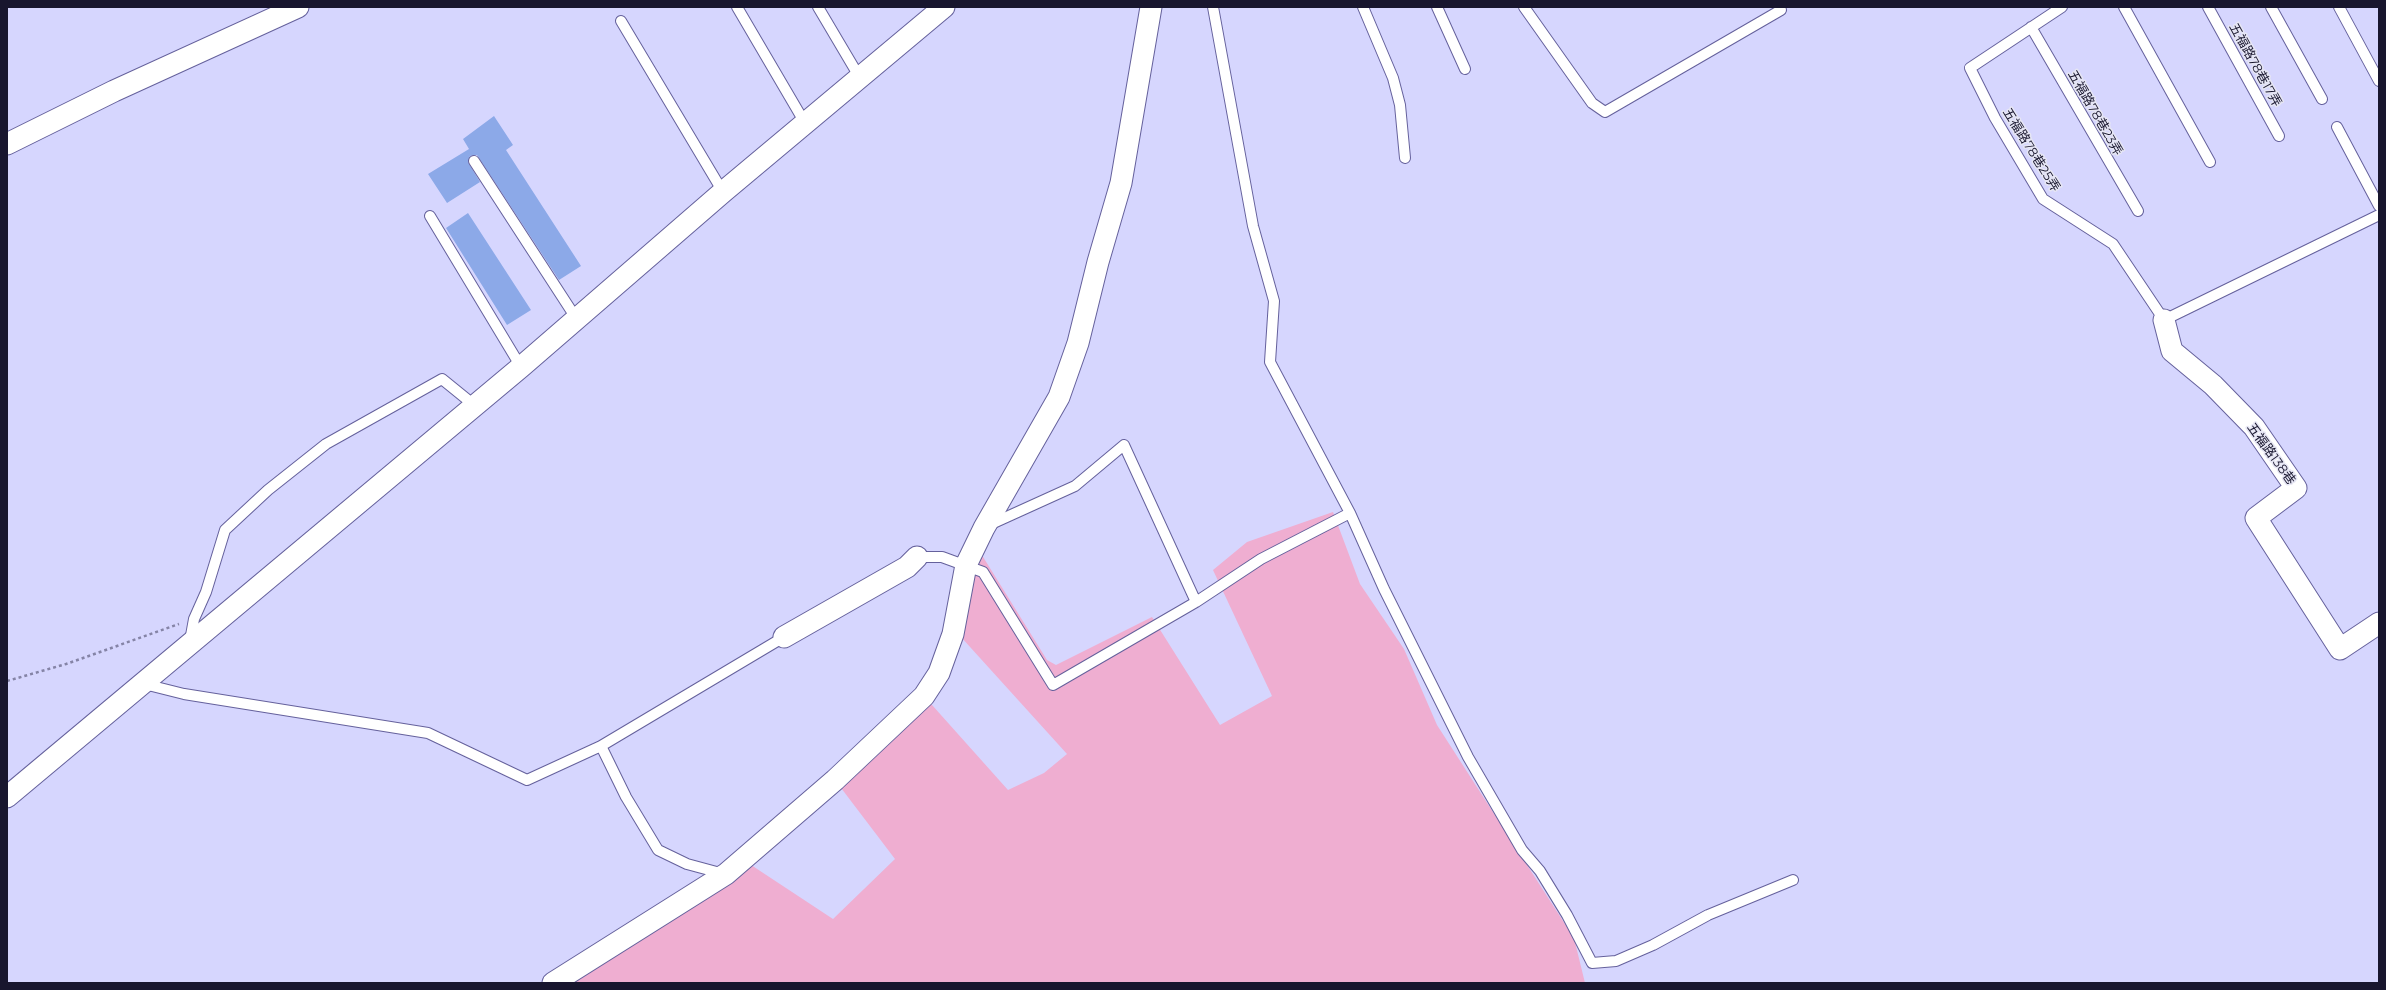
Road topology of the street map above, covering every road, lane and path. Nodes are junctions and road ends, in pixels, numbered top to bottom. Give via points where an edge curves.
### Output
1 (298, 7) edge
2 (737, 7) edge
3 (818, 7) edge
4 (944, 7) edge
5 (1151, 7) edge
6 (1213, 7) edge
7 (1363, 7) edge
8 (1437, 7) edge
9 (1524, 7) edge
10 (2124, 7) edge
11 (2208, 7) edge
12 (2270, 7) edge
13 (2339, 7) edge
14 (2056, 9) edge
15 (1780, 10) dead end
16 (621, 21) dead end
17 (2031, 27) junction
18 (1465, 69) dead end
19 (860, 78) junction
20 (2379, 82) edge
21 (2322, 99) dead end
22 (805, 123) junction
23 (2337, 127) dead end
24 (2279, 136) dead end
25 (7, 144) edge
26 (1405, 158) dead end
27 (474, 161) dead end
28 (2210, 162) dead end
29 (723, 192) junction
30 (2379, 206) edge
31 (2138, 211) dead end
32 (2379, 215) edge
33 (430, 216) dead end
34 (576, 318) junction
35 (2164, 320) junction
36 (521, 367) junction
37 (474, 405) junction
38 (1350, 513) junction
39 (984, 528) junction
40 (917, 557) joint
41 (966, 566) junction
42 (1196, 602) junction
43 (194, 619) junction
44 (2379, 623) edge
45 (784, 637) joint
46 (189, 645) junction
47 (7, 681) edge
48 (144, 684) junction
49 (601, 746) junction
50 (7, 797) edge
51 (726, 874) junction
52 (1793, 880) dead end
53 (553, 983) edge

1 - 25 street via 114,91
2 - 22 lane
3 - 19 lane
4 - 19 street
5 - 39 street via 1121,183 1078,343 1059,397
6 - 38 lane via 1253,226 1274,301 1270,362
7 - 26 lane via 1393,78 1400,105
8 - 18 lane
9 - 15 lane via 1592,103 1605,112
10 - 28 lane
11 - 24 lane, 五福路78巷17弄
12 - 21 lane
13 - 20 lane
14 - 17 lane
16 - 29 lane
17 - 31 lane, 五福路78巷23弄
17 - 35 lane, 五福路78巷25弄 via 1970,68 1995,118 2043,200 2113,244
19 - 22 street
22 - 29 street
23 - 30 lane
27 - 34 lane
29 - 34 street
32 - 35 lane
33 - 36 lane
34 - 36 street
35 - 44 street, 五福路138巷 via 2172,351 2213,385 2254,427 2296,488 2256,518 2340,649
36 - 37 street
37 - 43 lane via 442,379 326,444 268,490 225,530
37 - 46 street
38 - 42 lane via 1261,559
38 - 52 lane via 1384,589 1468,756 1522,850 1540,871 1563,908 1592,963 1616,961 1708,915
39 - 41 street
39 - 42 lane via 1075,486 1124,445
40 - 41 lane via 942,557
40 - 45 street via 907,567
41 - 42 lane via 983,572 1053,685
41 - 51 street via 953,634 939,674 924,696 835,780
43 - 46 lane
43 - 47 path via 66,664
45 - 49 lane
46 - 48 street
48 - 49 lane via 184,694 428,733 526,780
48 - 50 street
49 - 51 lane via 626,797 658,850 687,864
51 - 53 street

